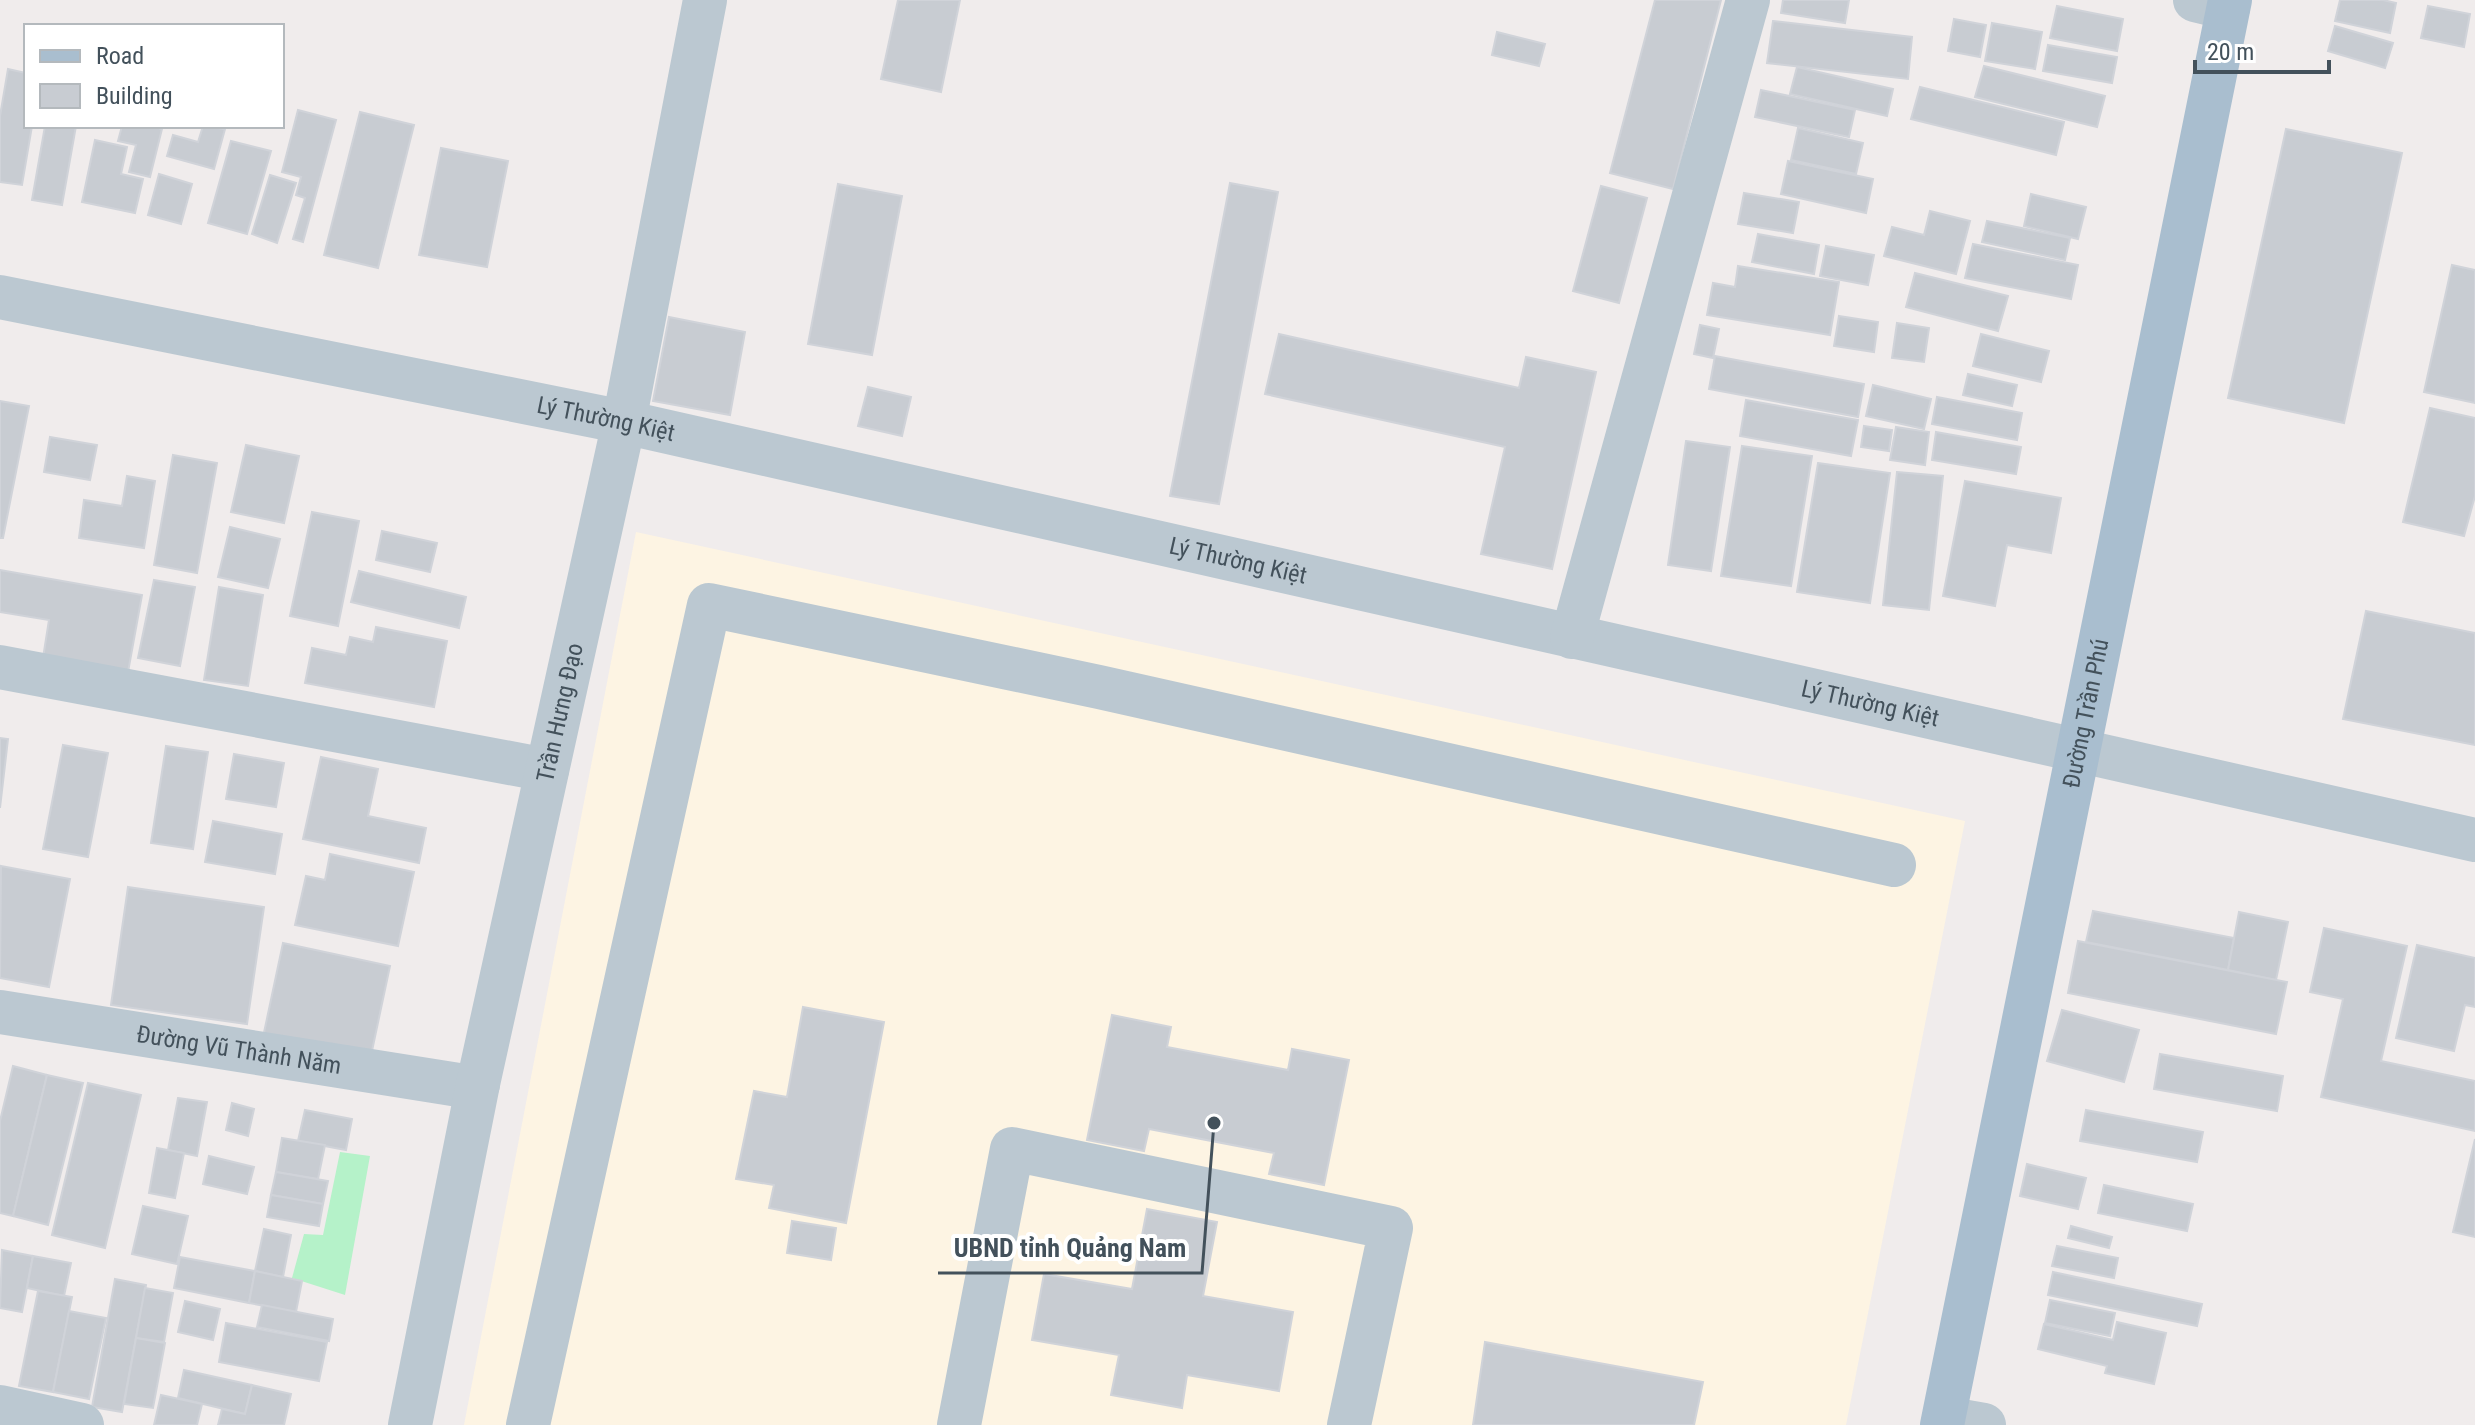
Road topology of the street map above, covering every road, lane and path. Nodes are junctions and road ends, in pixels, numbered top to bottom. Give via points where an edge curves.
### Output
1 (705, 0) edge
2 (1748, 0) edge
3 (2218, 3) edge
4 (0, 297) edge
5 (624, 422) junction
6 (1572, 637) junction
7 (0, 667) edge
8 (2078, 752) junction
9 (547, 770) junction
10 (2475, 840) edge
11 (1894, 865) dead end
12 (0, 1012) edge
13 (478, 1084) junction
14 (8, 1414) edge
15 (968, 1423) edge
16 (1957, 1423) edge
17 (82, 1425) edge
18 (410, 1425) edge
19 (528, 1425) edge
20 (1349, 1425) edge

1 - 5 street, Trần Hưng Đạo
2 - 6 street
3 - 8 main road, Đường Trần Phú
4 - 5 street, Lý Thường Kiệt
5 - 6 street, Lý Thường Kiệt
5 - 9 street, Trần Hưng Đạo
6 - 8 street, Lý Thường Kiệt
7 - 9 street
8 - 10 street, Lý Thường Kiệt
8 - 16 main road, Đường Trần Phú
9 - 13 street, Trần Hưng Đạo
11 - 19 street via 709,605
12 - 13 street, Đường Vũ Thành Năm
13 - 18 street, Trần Hưng Đạo
14 - 17 street
15 - 20 street via 1012,1149 1391,1228

